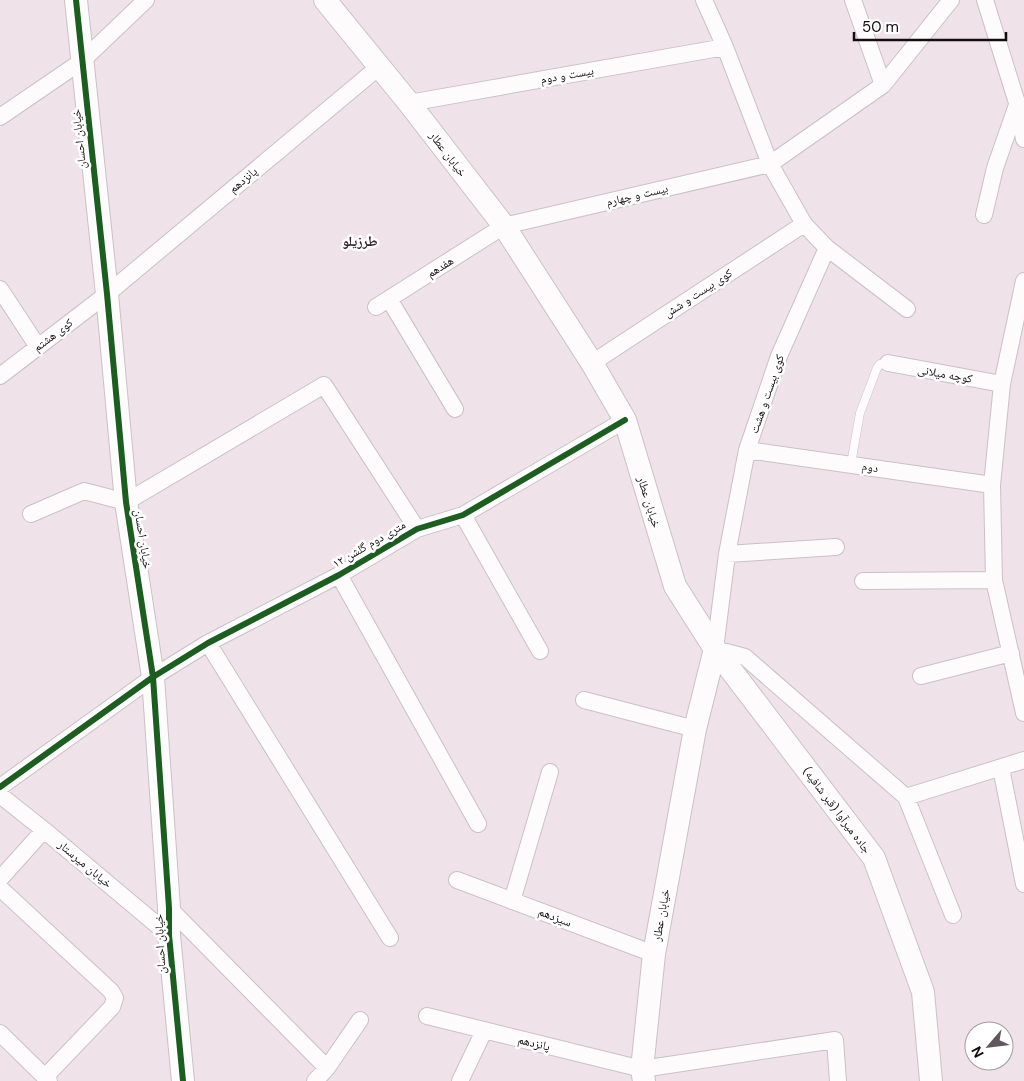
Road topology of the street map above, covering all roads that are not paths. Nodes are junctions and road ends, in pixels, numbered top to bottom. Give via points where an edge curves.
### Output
1 (76, 0) edge
2 (146, 0) edge
3 (325, 0) edge
4 (704, 0) edge
5 (853, 0) edge
6 (951, 0) edge
7 (985, 0) edge
8 (725, 47) junction
9 (82, 61) junction
10 (380, 66) junction
11 (884, 85) junction
12 (410, 103) junction
13 (1017, 103) junction
14 (0, 117) edge
15 (1024, 140) edge
16 (770, 164) junction
17 (984, 215) dead end
18 (804, 224) junction
19 (504, 226) junction
20 (827, 248) junction
21 (1024, 281) edge
22 (0, 289) edge
23 (107, 294) junction
24 (907, 309) dead end
25 (38, 347) junction
26 (592, 363) junction
27 (888, 363) joint
28 (0, 376) edge
29 (1002, 384) junction
30 (454, 409) dead end
31 (625, 420) junction
32 (747, 450) junction
33 (851, 464) junction
34 (992, 485) junction
35 (126, 502) junction
36 (31, 514) dead end
37 (463, 515) junction
38 (417, 530) junction
39 (836, 547) dead end
40 (728, 554) junction
41 (339, 575) junction
42 (994, 580) junction
43 (863, 581) dead end
44 (208, 643) junction
45 (715, 649) junction
46 (540, 651) dead end
47 (1011, 653) junction
48 (921, 676) dead end
49 (153, 677) junction
50 (584, 700) dead end
51 (1024, 713) edge
52 (695, 729) junction
53 (1024, 760) edge
54 (1001, 768) junction
55 (550, 772) dead end
56 (0, 787) edge
57 (0, 795) edge
58 (906, 797) junction
59 (478, 824) dead end
60 (44, 830) junction
61 (0, 879) edge
62 (456, 880) dead end
63 (1024, 884) edge
64 (0, 888) edge
65 (512, 901) junction
66 (170, 908) junction
67 (953, 914) dead end
68 (169, 935) junction
69 (390, 938) dead end
70 (654, 954) junction
71 (427, 1016) dead end
72 (360, 1020) dead end
73 (484, 1031) junction
74 (0, 1034) edge
75 (327, 1068) junction
76 (643, 1075) edge
77 (47, 1079) edge
78 (182, 1081) edge
79 (315, 1081) edge
80 (460, 1081) edge
81 (838, 1081) edge
82 (931, 1081) edge

1 - 9 street, خیابان احسان
2 - 9 street
3 - 10 street, خیابان عطار
4 - 8 street
5 - 11 street
6 - 11 street
7 - 13 street
8 - 12 street, بیست و دوم
8 - 16 street
9 - 14 street
9 - 23 street, خیابان احسان
10 - 12 street, خیابان عطار
10 - 23 street, پانزدهم
11 - 16 street
12 - 19 street, خیابان عطار
13 - 15 street
13 - 17 street via 995,168
16 - 18 street
16 - 19 street, بیست و چهارم
18 - 20 street
18 - 26 street, کوی بیست و شش
19 - 26 street, خیابان عطار
19 - 30 street, هفدهم via 383,303
20 - 24 street
20 - 32 street, کوی بیست و هشت via 779,356
21 - 29 street
22 - 25 street
23 - 25 street, کوی هشتم
23 - 35 street, خیابان احسان
25 - 28 street, کوی هشتم
26 - 31 street, خیابان عطار
27 - 29 street, کوچه میلانی
27 - 33 lane via 877,368 860,413
29 - 34 street
31 - 37 street, ۱۲ متری دوم گلشن
31 - 45 street, خیابان عطار via 675,586
32 - 33 street, دوم
32 - 40 street, کوی بیست و هشت
33 - 34 street, دوم
34 - 42 street
35 - 36 street via 84,492
35 - 38 street via 324,385
35 - 49 street, خیابان احسان
37 - 38 street, ۱۲ متری دوم گلشن
37 - 46 street
38 - 41 street, ۱۲ متری دوم گلشن
39 - 40 street
40 - 45 street, کوی بیست و هشت
41 - 44 street, ۱۲ متری دوم گلشن
41 - 59 street
42 - 43 street
42 - 47 street
44 - 49 street, ۱۲ متری دوم گلشن
44 - 69 street
45 - 52 street, خیابان عطار
45 - 58 street via 745,657
45 - 82 street, جاده میرآوا (قبر شافیه) via 874,858 923,992
47 - 48 street
47 - 51 street
49 - 56 street, ۱۲ متری دوم گلشن
49 - 66 street, خیابان احسان
50 - 52 street
52 - 70 street, خیابان عطار
53 - 54 street
54 - 58 street
54 - 63 street
55 - 65 street
57 - 60 street, خیابان میرستار
58 - 67 street
60 - 61 street
60 - 68 street, خیابان میرستار
62 - 65 street, سیزدهم
64 - 77 street via 115,998 112,1007
65 - 70 street, سیزدهم
66 - 68 street, خیابان احسان
66 - 75 street
68 - 78 street, خیابان احسان
70 - 76 street, خیابان عطار
71 - 73 street, پانزدهم
72 - 75 street
73 - 76 street, پانزدهم
73 - 80 street
74 - 77 street
75 - 79 street
76 - 81 street via 835,1040

